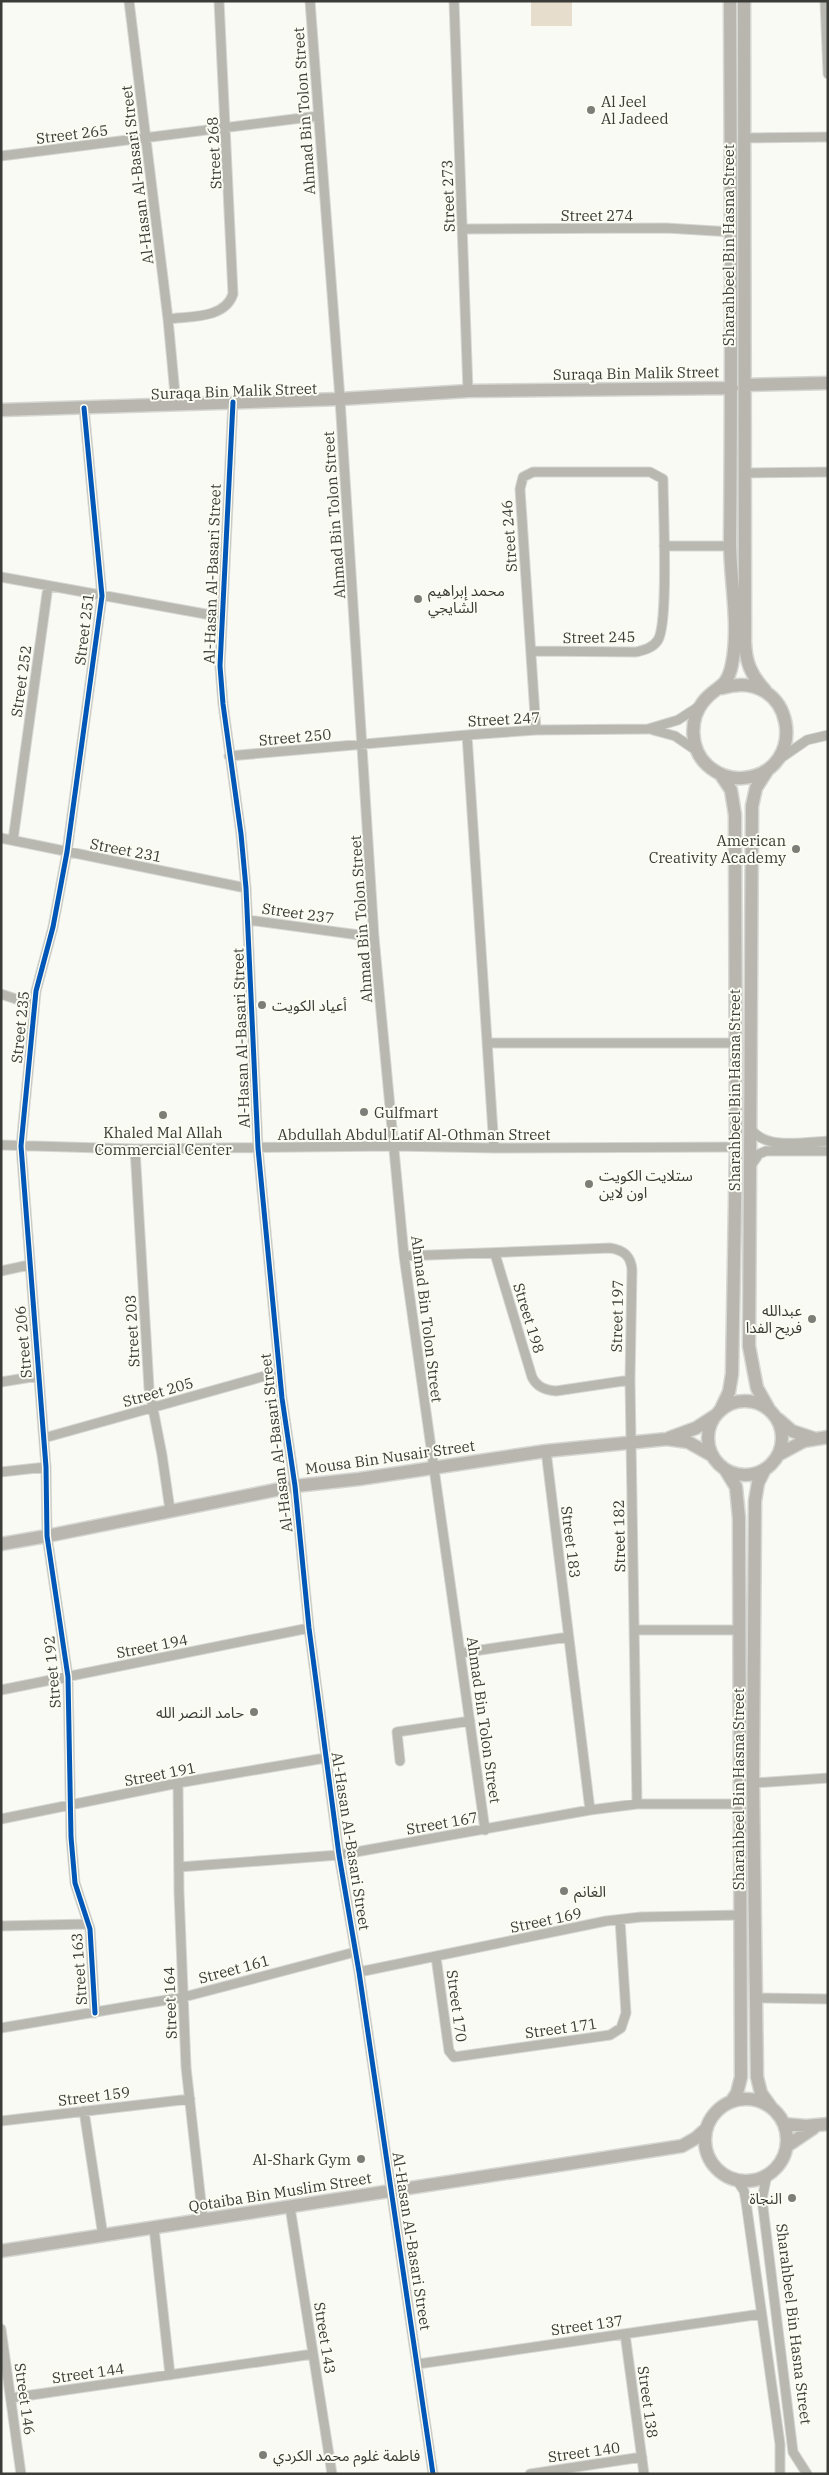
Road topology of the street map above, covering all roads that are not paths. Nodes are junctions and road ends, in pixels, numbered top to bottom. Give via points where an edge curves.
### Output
1 (129, 1) edge
2 (219, 1) edge
3 (310, 1) edge
4 (454, 1) edge
5 (730, 1) edge
6 (744, 1) edge
7 (826, 4) edge
8 (828, 74) edge
9 (318, 116) junction
10 (226, 129) junction
11 (828, 137) edge
12 (743, 138) junction
13 (147, 139) junction
14 (1, 156) edge
15 (463, 229) junction
16 (732, 232) junction
17 (168, 319) junction
18 (828, 383) edge
19 (745, 385) junction
20 (732, 388) junction
21 (468, 391) junction
22 (340, 400) junction
23 (232, 402) junction
24 (176, 405) junction
25 (84, 408) junction
26 (1, 410) edge
27 (828, 472) edge
28 (745, 473) junction
29 (658, 474) joint
30 (664, 546) junction
31 (730, 546) junction
32 (1, 576) edge
33 (48, 586) junction
34 (102, 596) junction
35 (222, 617) junction
36 (531, 652) junction
37 (722, 688) junction
38 (766, 692) junction
39 (703, 701) junction
40 (648, 729) junction
41 (536, 730) junction
42 (467, 734) junction
43 (828, 735) edge
44 (362, 745) junction
45 (697, 751) junction
46 (229, 756) junction
47 (772, 766) junction
48 (721, 775) junction
49 (1, 838) edge
50 (13, 840) junction
51 (67, 852) junction
52 (246, 888) junction
53 (248, 920) junction
54 (374, 937) junction
55 (1, 994) edge
56 (34, 1005) junction
57 (488, 1043) junction
58 (735, 1043) junction
59 (750, 1128) junction
60 (828, 1141) edge
61 (1, 1145) edge
62 (21, 1146) junction
63 (394, 1146) junction
64 (736, 1147) junction
65 (258, 1148) junction
66 (494, 1148) junction
67 (136, 1149) junction
68 (828, 1151) edge
69 (750, 1167) junction
70 (495, 1254) junction
71 (404, 1256) junction
72 (29, 1265) junction
73 (1, 1271) edge
74 (279, 1372) junction
75 (38, 1376) junction
76 (630, 1380) junction
77 (1, 1382) edge
78 (151, 1408) junction
79 (718, 1413) junction
80 (772, 1413) junction
81 (44, 1438) junction
82 (821, 1438) edge
83 (667, 1439) junction
84 (632, 1442) junction
85 (546, 1451) junction
86 (778, 1455) junction
87 (713, 1456) junction
88 (46, 1467) junction
89 (433, 1467) junction
90 (725, 1469) junction
91 (765, 1469) junction
92 (1, 1472) edge
93 (295, 1486) junction
94 (170, 1510) junction
95 (47, 1536) junction
96 (1, 1544) edge
97 (308, 1628) junction
98 (634, 1630) junction
99 (740, 1630) junction
100 (568, 1637) junction
101 (461, 1653) junction
102 (68, 1677) junction
103 (1, 1690) edge
104 (470, 1721) junction
105 (325, 1758) junction
106 (400, 1761) dead end
107 (828, 1778) edge
108 (753, 1783) junction
109 (178, 1784) junction
110 (637, 1804) junction
111 (740, 1804) junction
112 (71, 1806) junction
113 (590, 1810) junction
114 (1, 1819) edge
115 (485, 1830) junction
116 (339, 1855) junction
117 (179, 1867) junction
118 (741, 1915) junction
119 (620, 1920) junction
120 (88, 1924) junction
121 (1, 1926) edge
122 (355, 1952) junction
123 (436, 1957) junction
124 (359, 1972) junction
125 (184, 1997) junction
126 (756, 1998) junction
127 (828, 1999) edge
128 (95, 2013) junction
129 (1, 2028) edge
130 (454, 2057) joint
131 (190, 2099) junction
132 (730, 2102) junction
133 (771, 2107) junction
134 (84, 2111) junction
135 (1, 2121) edge
136 (784, 2124) junction
137 (823, 2125) edge
138 (707, 2128) junction
139 (682, 2146) junction
140 (787, 2146) junction
141 (707, 2152) junction
142 (767, 2175) junction
143 (736, 2179) junction
144 (391, 2191) junction
145 (290, 2207) junction
146 (204, 2220) junction
147 (154, 2228) junction
148 (103, 2236) junction
149 (1, 2252) edge
150 (761, 2314) junction
151 (1, 2329) edge
152 (625, 2334) junction
153 (313, 2354) junction
154 (418, 2364) junction
155 (170, 2375) junction
156 (11, 2398) junction
157 (642, 2457) junction
158 (21, 2474) edge
159 (332, 2474) edge
160 (433, 2474) edge
161 (530, 2474) edge
162 (644, 2474) edge
163 (780, 2474) edge
164 (807, 2474) edge

1 - 13 street, Al-Hasan Al-Basari Street
2 - 10 street, Street 268
3 - 9 street, Ahmad Bin Tolon Street
4 - 15 street, Street 273
5 - 16 street, Sharahbeel Bin Hasna Street
6 - 12 street, Sharahbeel Bin Hasna Street
7 - 8 street
9 - 10 street, Street 265
9 - 22 street, Ahmad Bin Tolon Street
10 - 13 street, Street 265
10 - 17 street, Street 268 via 234,283 229,304 218,312
11 - 12 street
12 - 19 street, Sharahbeel Bin Hasna Street
13 - 14 street, Street 265
13 - 17 street, Al-Hasan Al-Basari Street
15 - 16 street, Street 274 via 666,228
15 - 21 street, Street 273
16 - 20 street, Sharahbeel Bin Hasna Street
17 - 24 street, Al-Hasan Al-Basari Street
18 - 19 street
19 - 28 street, Sharahbeel Bin Hasna Street
20 - 21 street, Suraqa Bin Malik Street
20 - 31 street, Sharahbeel Bin Hasna Street
21 - 22 street, Suraqa Bin Malik Street
22 - 23 street, Suraqa Bin Malik Street
22 - 44 street, Ahmad Bin Tolon Street
23 - 24 street, Suraqa Bin Malik Street
23 - 35 street, Al-Hasan Al-Basari Street
24 - 25 street, Suraqa Bin Malik Street
25 - 26 street, Suraqa Bin Malik Street
25 - 34 street, Street 251
27 - 28 street
28 - 38 street, Sharahbeel Bin Hasna Street via 746,662
29 - 30 street, Street 245 via 663,479
29 - 36 street, Street 246 via 533,472 523,477 520,489
30 - 31 street
30 - 36 street, Street 245 via 663,626 654,644 636,652
31 - 37 street, Sharahbeel Bin Hasna Street via 735,643 732,665
32 - 33 street
33 - 34 street
33 - 50 street, Street 252
34 - 35 street
34 - 51 street, Street 251
35 - 46 street, Al-Hasan Al-Basari Street via 220,666
36 - 41 street, Street 246
37 - 38 street via 740,684
37 - 39 street
38 - 47 street via 778,703 787,726 786,742
39 - 40 street, Street 247 via 678,720
39 - 45 street via 693,726
40 - 41 street, Street 247
40 - 45 street, Street 247 via 675,736
41 - 42 street, Street 247
42 - 44 street, Street 247
42 - 57 street
43 - 47 street via 807,740
44 - 46 street, Street 250
44 - 54 street, Ahmad Bin Tolon Street
45 - 48 street via 707,765
46 - 52 street, Al-Hasan Al-Basari Street
47 - 48 street via 746,778
47 - 59 street, Sharahbeel Bin Hasna Street via 759,783 752,806
48 - 58 street, Sharahbeel Bin Hasna Street via 731,790 735,815
49 - 50 street, Street 231
50 - 51 street, Street 231
51 - 52 street, Street 231
51 - 56 street, Street 235
52 - 53 street, Al-Hasan Al-Basari Street
53 - 54 street, Street 237
53 - 65 street, Al-Hasan Al-Basari Street
54 - 63 street, Ahmad Bin Tolon Street
55 - 56 street
56 - 62 street, Street 235
57 - 58 street
57 - 66 street
58 - 64 street, Sharahbeel Bin Hasna Street
59 - 60 street via 766,1141
59 - 69 street, Sharahbeel Bin Hasna Street
61 - 62 street, Abdullah Abdul Latif Al-Othman Street
62 - 67 street, Abdullah Abdul Latif Al-Othman Street
62 - 72 street, Street 206
63 - 65 street, Abdullah Abdul Latif Al-Othman Street
63 - 66 street, Abdullah Abdul Latif Al-Othman Street
63 - 71 street, Ahmad Bin Tolon Street
64 - 66 street, Abdullah Abdul Latif Al-Othman Street
64 - 79 street, Sharahbeel Bin Hasna Street via 732,1374 729,1392
65 - 67 street, Abdullah Abdul Latif Al-Othman Street
65 - 74 street, Al-Hasan Al-Basari Street
67 - 78 street, Street 203
68 - 69 street via 766,1151 759,1154
69 - 80 street, Sharahbeel Bin Hasna Street via 749,1346 757,1388
70 - 71 street
70 - 76 street, Street 198 via 532,1377 540,1387 562,1391
70 - 76 street, Street 197 via 610,1248 628,1255 632,1270
71 - 89 street, Ahmad Bin Tolon Street
72 - 73 street
72 - 75 street, Street 206
74 - 78 street, Street 205
74 - 93 street, Al-Hasan Al-Basari Street
75 - 77 street
75 - 81 street, Street 206
76 - 84 street, Street 197
78 - 81 street, Street 205
78 - 94 street, Street 203
79 - 80 street via 730,1404 742,1401 760,1404
79 - 83 street, Mousa Bin Nusair Street via 689,1431
79 - 87 street via 708,1438
80 - 82 street via 792,1431
80 - 86 street via 782,1432
81 - 88 street, Street 206
82 - 86 street via 792,1445
83 - 84 street, Mousa Bin Nusair Street
83 - 87 street, Mousa Bin Nusair Street via 688,1442
84 - 85 street, Mousa Bin Nusair Street
84 - 98 street, Street 182
85 - 89 street, Mousa Bin Nusair Street
85 - 100 street, Street 183
86 - 91 street
87 - 90 street
88 - 92 street
88 - 95 street, Street 206
89 - 93 street, Mousa Bin Nusair Street
89 - 101 street, Ahmad Bin Tolon Street
90 - 91 street via 748,1475
90 - 99 street, Sharahbeel Bin Hasna Street via 736,1488 739,1508
91 - 108 street, Sharahbeel Bin Hasna Street via 758,1482 755,1501
93 - 94 street, Mousa Bin Nusair Street
93 - 97 street, Al-Hasan Al-Basari Street
94 - 95 street, Mousa Bin Nusair Street
95 - 96 street, Mousa Bin Nusair Street
95 - 102 street, Street 192
97 - 102 street, Street 194
97 - 105 street, Al-Hasan Al-Basari Street
98 - 99 street
98 - 110 street, Street 182
99 - 111 street, Sharahbeel Bin Hasna Street
100 - 101 street
100 - 113 street, Street 183
101 - 104 street, Ahmad Bin Tolon Street
102 - 103 street, Street 194
102 - 112 street, Street 192
104 - 106 street via 397,1732
104 - 115 street, Ahmad Bin Tolon Street
105 - 109 street, Street 191
105 - 116 street, Al-Hasan Al-Basari Street
107 - 108 street
108 - 126 street, Sharahbeel Bin Hasna Street
109 - 112 street, Street 191
109 - 117 street, Street 164
110 - 111 street, Street 167
110 - 113 street, Street 167
111 - 118 street, Sharahbeel Bin Hasna Street
112 - 114 street, Street 191
112 - 120 street, Street 163 via 75,1883
113 - 115 street, Street 167
115 - 116 street, Street 167
116 - 117 street, Street 167
116 - 122 street, Al-Hasan Al-Basari Street
117 - 125 street, Street 164
118 - 119 street, Street 169
118 - 132 street, Sharahbeel Bin Hasna Street via 741,2077 739,2088
119 - 123 street, Street 169 via 587,1924
119 - 130 street, Street 171 via 626,2013 616,2032
120 - 121 street
120 - 128 street, Street 163
122 - 124 street, Al-Hasan Al-Basari Street
122 - 125 street, Street 161
123 - 124 street, Street 169
123 - 130 street, Street 170 via 449,2051
124 - 144 street, Al-Hasan Al-Basari Street
125 - 128 street, Street 161
125 - 131 street, Street 164
126 - 127 street
126 - 133 street, Sharahbeel Bin Hasna Street via 757,2082
128 - 129 street, Street 161
131 - 134 street, Street 159
131 - 146 street, Street 164
132 - 133 street via 752,2099
132 - 138 street via 719,2110
133 - 136 street
134 - 135 street, Street 159
134 - 148 street
136 - 137 street
136 - 140 street
137 - 140 street
138 - 139 street, Qotaiba Bin Muslim Street
138 - 141 street
139 - 141 street, Qotaiba Bin Muslim Street
139 - 144 street, Qotaiba Bin Muslim Street
140 - 142 street via 782,2160
141 - 143 street via 717,2169
142 - 143 street via 751,2180
142 - 164 street, Sharahbeel Bin Hasna Street via 762,2198 793,2452
143 - 150 street, Sharahbeel Bin Hasna Street via 744,2191
144 - 145 street, Qotaiba Bin Muslim Street
144 - 154 street, Al-Hasan Al-Basari Street
145 - 146 street, Qotaiba Bin Muslim Street
145 - 153 street, Street 143
146 - 147 street, Qotaiba Bin Muslim Street
147 - 148 street, Qotaiba Bin Muslim Street
147 - 155 street
148 - 149 street, Qotaiba Bin Muslim Street
150 - 152 street, Street 137
150 - 163 street, Sharahbeel Bin Hasna Street via 780,2444
151 - 156 street, Street 146
152 - 154 street, Street 137
152 - 157 street, Street 138
153 - 155 street, Street 144
153 - 159 street, Street 143
154 - 160 street, Al-Hasan Al-Basari Street
155 - 156 street, Street 144
156 - 158 street, Street 146
157 - 161 street, Street 140
157 - 162 street, Street 138

